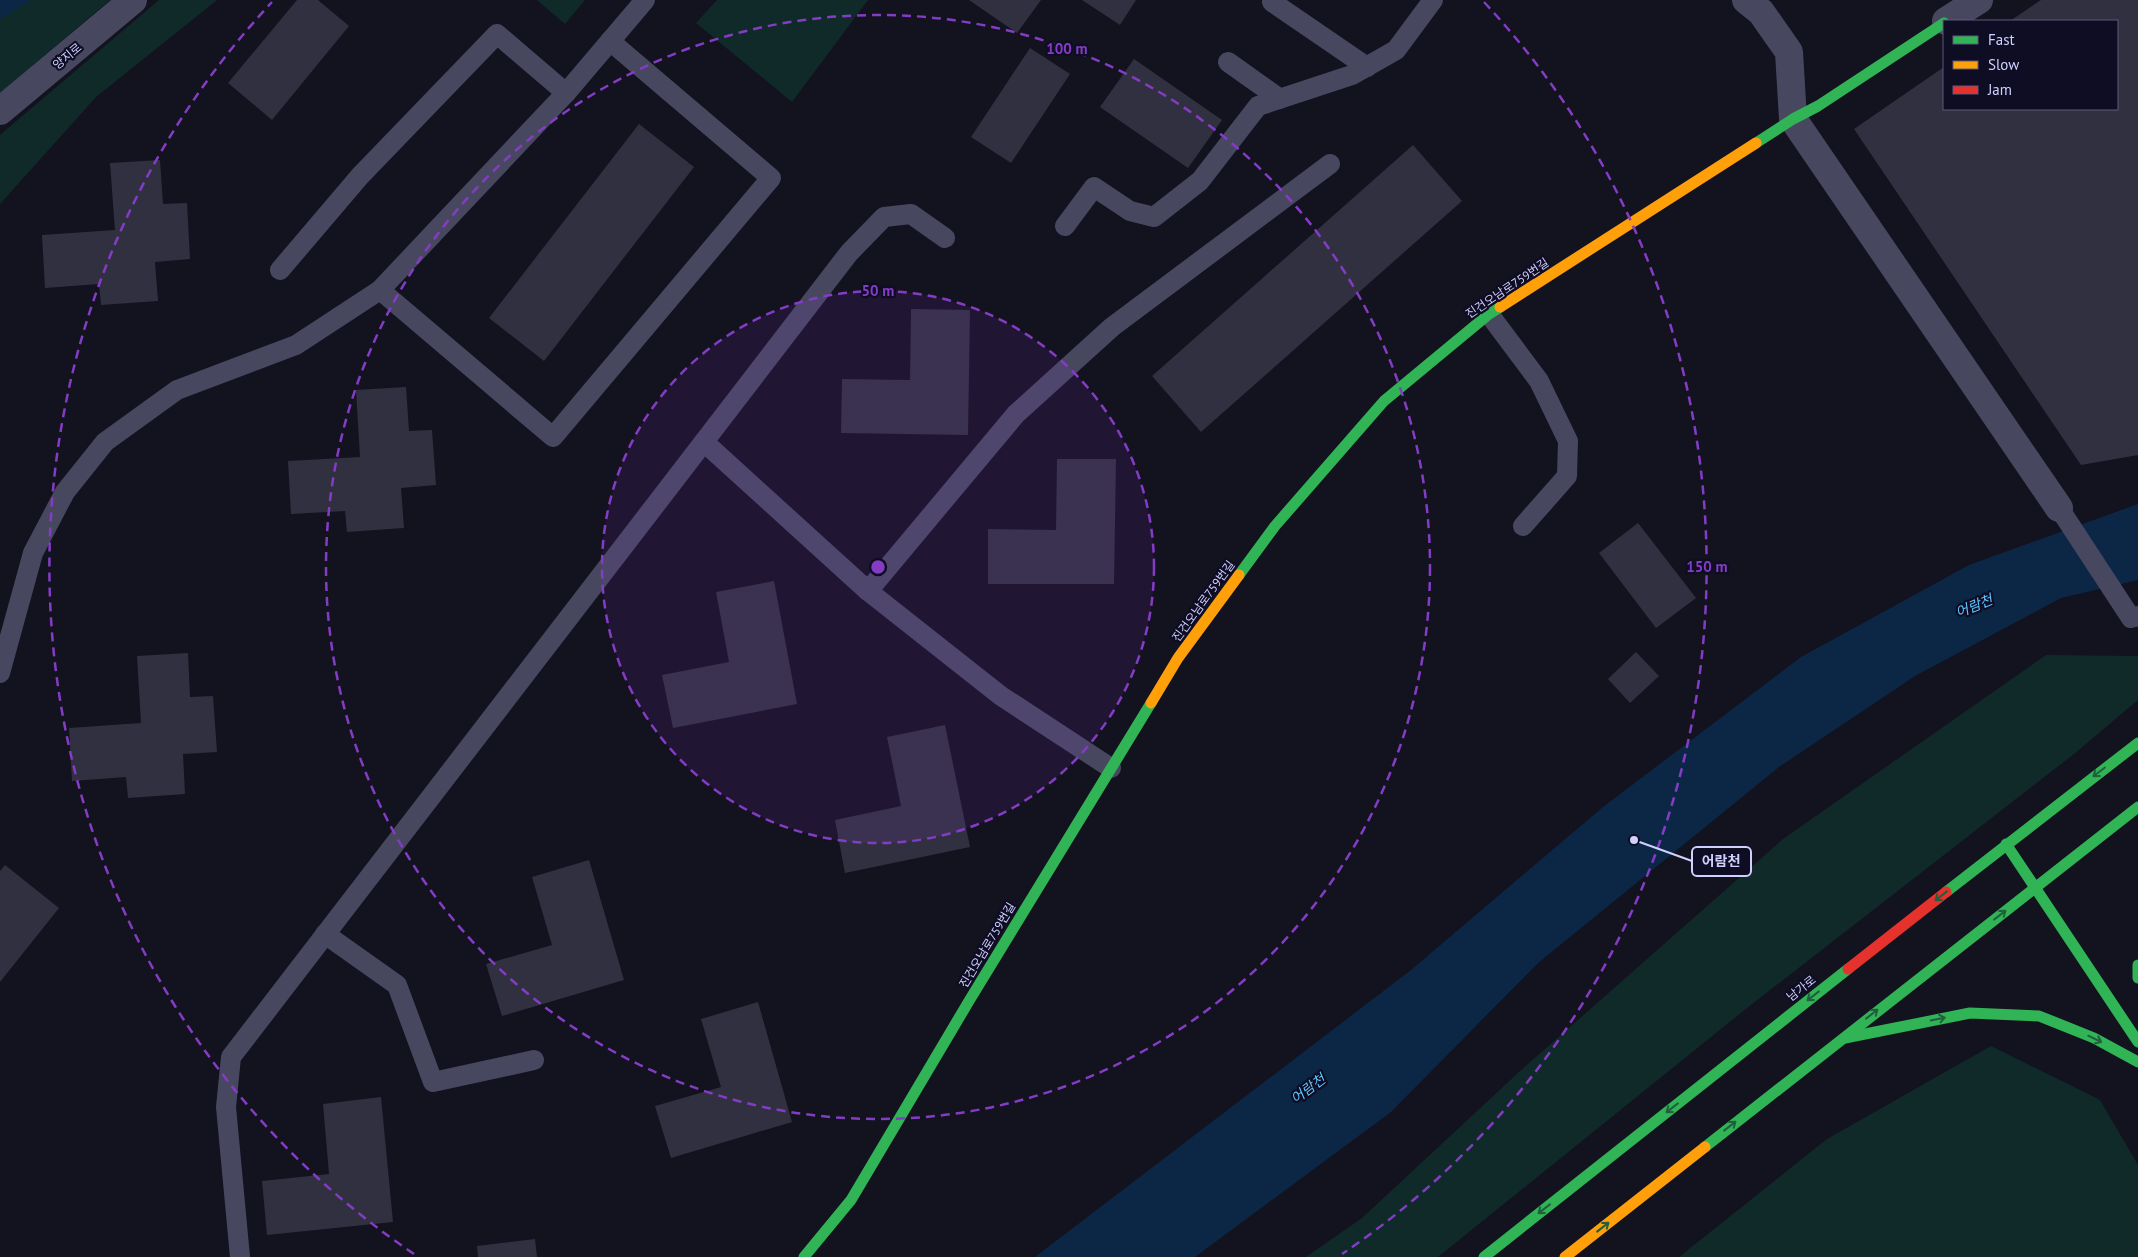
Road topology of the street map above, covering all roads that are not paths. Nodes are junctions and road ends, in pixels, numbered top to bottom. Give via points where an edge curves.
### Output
1 (133, 0) edge
2 (645, 0) edge
3 (1433, 0) edge
4 (1746, 0) edge
5 (1978, 0) edge
6 (1272, 2) dead end
7 (1948, 20) edge
8 (1943, 23) edge
9 (610, 41) junction
10 (1228, 62) dead end
11 (1367, 67) junction
12 (566, 93) junction
13 (1280, 99) junction
14 (0, 111) edge
15 (1793, 119) junction
16 (1330, 164) dead end
17 (1065, 226) dead end
18 (945, 238) dead end
19 (280, 270) dead end
20 (380, 290) junction
21 (1489, 314) junction
22 (704, 442) junction
23 (2059, 508) joint
24 (1523, 526) dead end
25 (868, 590) junction
26 (2138, 616) edge
27 (0, 673) edge
28 (2138, 743) edge
29 (1111, 768) junction
30 (2138, 807) edge
31 (2006, 844) junction
32 (2035, 887) junction
33 (325, 934) junction
34 (2138, 964) edge
35 (2138, 978) edge
36 (1839, 1040) junction
37 (2138, 1042) edge
38 (534, 1060) dead end
39 (2138, 1062) edge
40 (240, 1257) edge
41 (804, 1257) edge
42 (1484, 1257) edge
43 (1565, 1257) edge

1 - 14 street, 양지로
2 - 9 lane
3 - 11 lane via 1396,50
4 - 15 street via 1761,12 1788,52
5 - 7 street
6 - 11 lane
8 - 15 main road, 진건오남로759번길
9 - 12 lane
9 - 20 lane via 771,178 553,436
10 - 13 lane
11 - 13 lane
12 - 19 lane via 496,34 360,176
12 - 20 lane
13 - 17 lane via 1258,106 1200,181 1154,217 1130,211 1094,187
15 - 21 main road, 진건오남로759번길
15 - 23 street
16 - 25 lane via 1112,327 1016,414
18 - 22 lane via 911,214 884,216 849,253
20 - 27 lane via 296,345 177,390 105,442 64,492 33,552
21 - 24 lane via 1539,380 1568,442 1567,476
21 - 29 main road, 진건오남로759번길 via 1384,401 1275,526 1178,658
22 - 25 lane
22 - 33 lane
23 - 26 lane via 2131,618
25 - 29 lane via 1001,696
28 -> 31 main road, 남가로
29 - 41 main road, 진건오남로759번길 via 851,1200
30 - 32 main road
31 - 32 main road
31 -> 42 main road, 남가로
36 -> 32 main road
32 - 37 main road
33 - 38 lane via 397,985 434,1082
33 - 40 lane via 230,1056 226,1107
34 - 35 main road
36 -> 39 main road via 1970,1013 2039,1016 2094,1038
43 -> 36 main road

